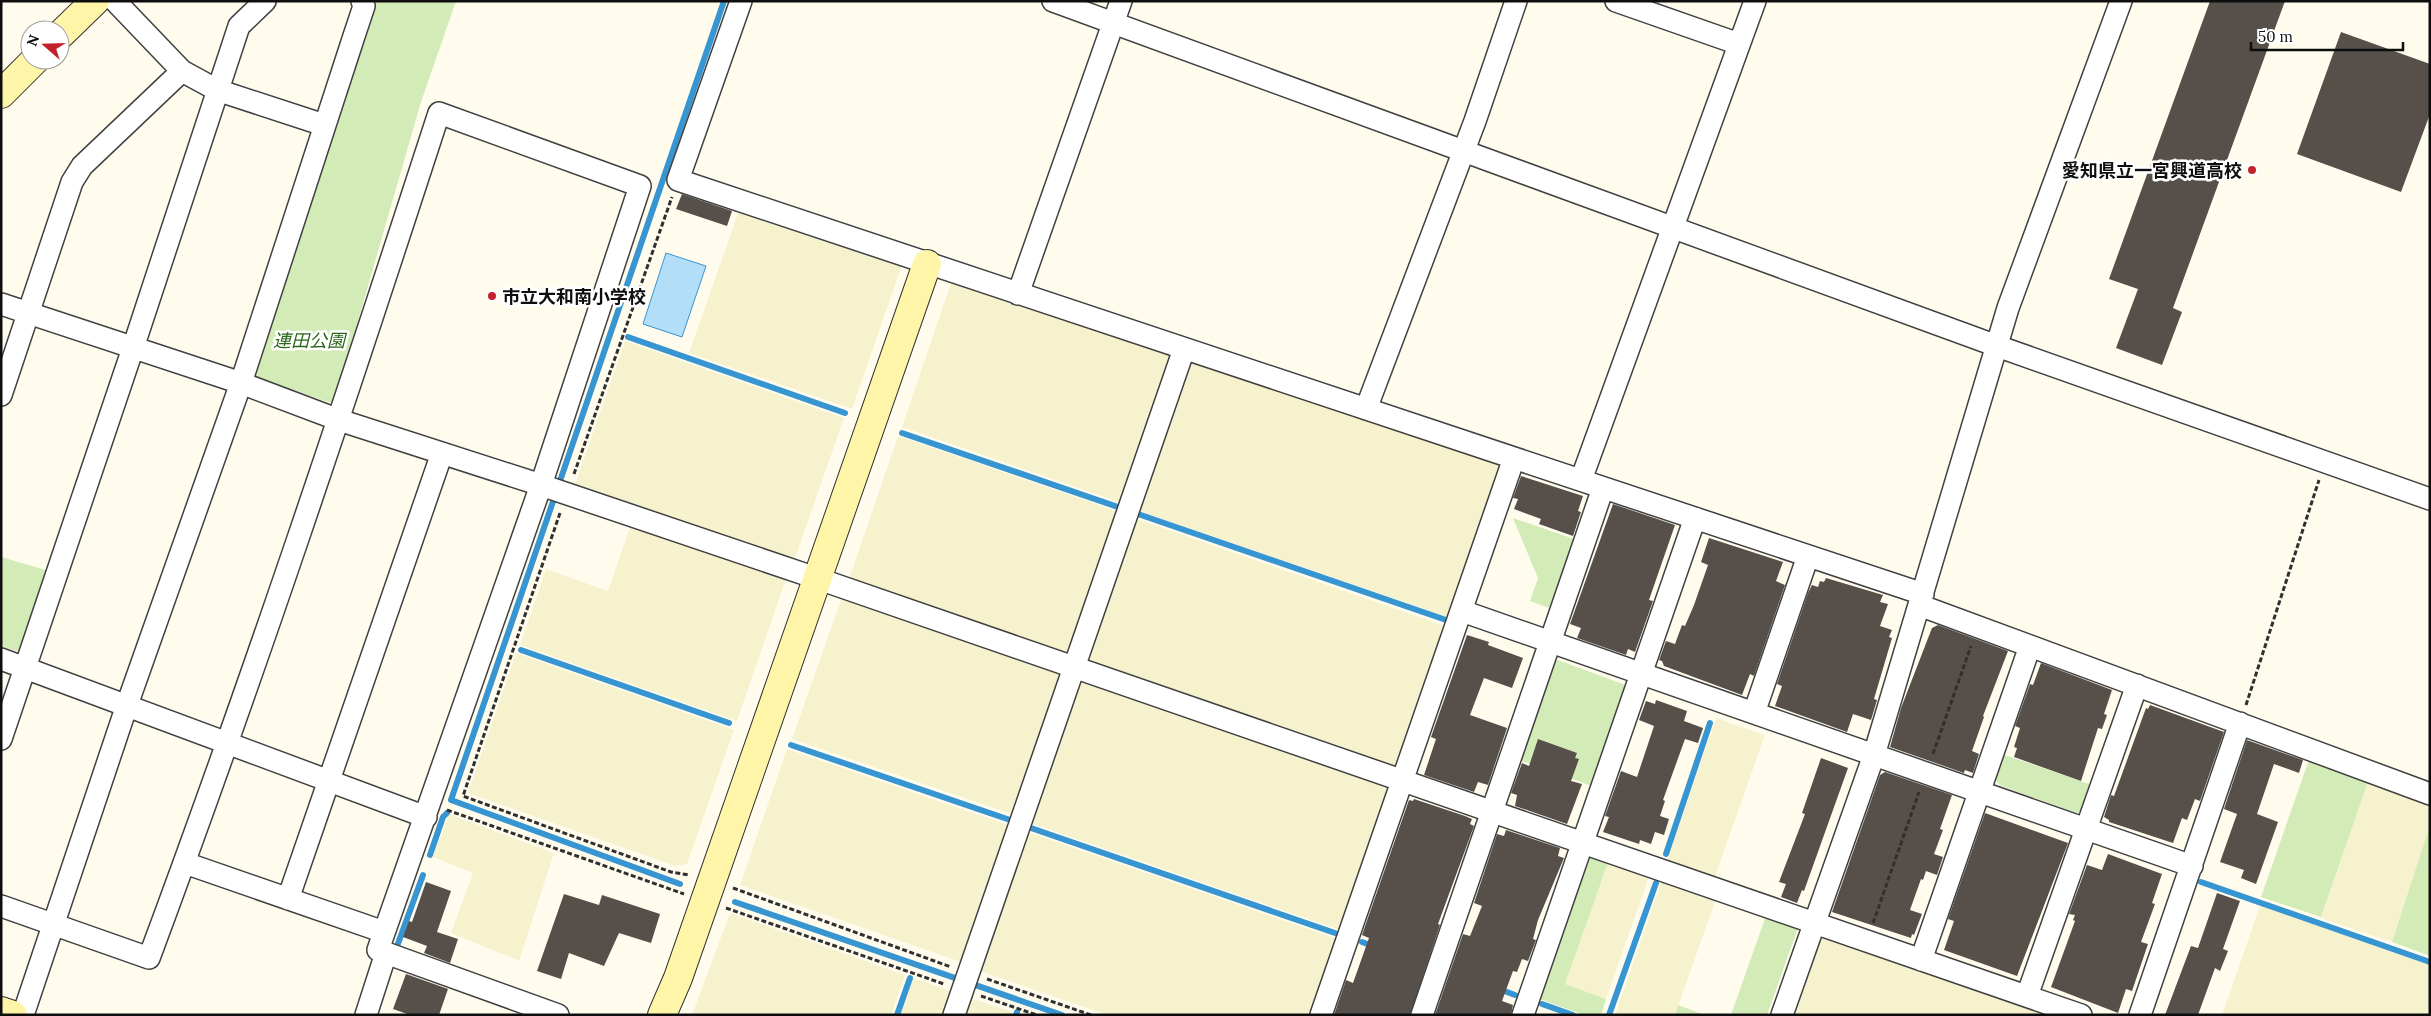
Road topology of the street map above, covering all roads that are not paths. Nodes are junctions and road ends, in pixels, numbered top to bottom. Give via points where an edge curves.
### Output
1 (94, 1) edge
2 (115, 1) edge
3 (264, 1) edge
4 (362, 1) edge
5 (741, 1) edge
6 (1053, 1) edge
7 (1122, 1) edge
8 (1516, 1) edge
9 (1616, 1) edge
10 (1754, 1) edge
11 (2121, 1) edge
12 (1113, 24) junction
13 (70, 25) edge
14 (1739, 44) junction
15 (25, 70) edge
16 (182, 72) junction
17 (217, 90) junction
18 (1, 94) edge
19 (324, 125) junction
20 (1463, 151) junction
21 (1672, 228) junction
22 (927, 264) junction
23 (1018, 294) junction
24 (1, 304) edge
25 (29, 313) junction
26 (1997, 346) junction
27 (133, 348) junction
28 (1184, 348) junction
29 (241, 383) junction
30 (1, 395) edge
31 (1366, 409) junction
32 (339, 420) junction
33 (442, 453) junction
34 (1514, 458) junction
35 (1581, 480) junction
36 (1603, 488) junction
37 (556, 490) junction
38 (2430, 499) edge
39 (1695, 518) junction
40 (1808, 556) junction
41 (816, 578) junction
42 (1921, 600) junction
43 (1462, 611) junction
44 (1550, 642) junction
45 (2030, 646) junction
46 (1, 659) edge
47 (1074, 667) junction
48 (26, 669) junction
49 (1642, 674) junction
50 (2137, 685) junction
51 (126, 705) junction
52 (1754, 713) junction
53 (2240, 723) junction
54 (1, 740) edge
55 (228, 743) junction
56 (1874, 755) junction
57 (1403, 779) junction
58 (329, 781) junction
59 (1979, 792) junction
60 (2430, 794) edge
61 (1492, 810) junction
62 (428, 811) junction
63 (2086, 829) junction
64 (1583, 842) junction
65 (184, 863) junction
66 (2192, 866) junction
67 (288, 900) junction
68 (1, 906) edge
69 (1814, 923) junction
70 (53, 924) junction
71 (384, 932) junction
72 (386, 953) junction
73 (1920, 960) junction
74 (2027, 996) junction
75 (1, 1011) edge
76 (1530, 1013) edge
77 (13, 1015) edge
78 (23, 1015) edge
79 (366, 1015) edge
80 (558, 1015) edge
81 (662, 1015) edge
82 (954, 1015) edge
83 (1321, 1015) edge
84 (1422, 1015) edge
85 (1782, 1015) edge
86 (2081, 1015) edge
87 (2140, 1015) edge

1 - 13 street
2 - 16 street
3 - 17 street via 239,26
4 - 19 street via 364,6
5 - 22 street via 678,180
6 - 12 street
7 - 12 street
8 - 20 street
9 - 14 street
10 - 14 street
11 - 26 street
12 - 20 street
12 - 23 street
14 - 21 street
15 - 18 street
16 - 17 street
16 - 25 street via 82,166 72,182
17 - 19 street
17 - 27 street
19 - 29 street
20 - 21 street
20 - 31 street
21 - 26 street
21 - 35 street
22 - 23 street
22 - 41 street
23 - 28 street
24 - 25 street
25 - 27 street
25 - 30 street
26 - 38 street
26 - 42 street
27 - 29 street
27 - 48 street
28 - 31 street
28 - 47 street
29 - 32 street
29 - 51 street
31 - 34 street
32 - 33 street
32 - 37 street via 439,112 640,186
32 - 55 street
33 - 37 street
33 - 58 street
34 - 35 street
34 - 43 street
35 - 36 street
36 - 39 street
36 - 44 street
37 - 41 street
37 - 62 street
39 - 40 street
39 - 49 street
40 - 42 street
40 - 52 street
41 - 47 street
41 - 81 street via 678,978
42 - 45 street
42 - 56 street
43 - 44 street
43 - 57 street
44 - 49 street
44 - 61 street
45 - 50 street
45 - 59 street
46 - 48 street
47 - 57 street
47 - 82 street
48 - 51 street
48 - 54 street
49 - 52 street
49 - 64 street
50 - 53 street
50 - 63 street
51 - 55 street
51 - 70 street
52 - 56 street
53 - 60 street
53 - 66 street
55 - 58 street
55 - 65 street
56 - 59 street
56 - 69 street
57 - 61 street
57 - 83 street
58 - 62 street
58 - 67 street
59 - 63 street
59 - 73 street
61 - 64 street
61 - 84 street
62 - 71 street
63 - 66 street
63 - 74 street
64 - 69 street
64 - 76 street
65 - 67 street
65 - 70 street via 149,958
66 - 87 street
67 - 71 street
68 - 70 street
69 - 73 street
69 - 85 street
70 - 78 street
71 - 72 street via 378,950
72 - 79 street
72 - 80 street
73 - 74 street
74 - 86 street
75 - 77 street

